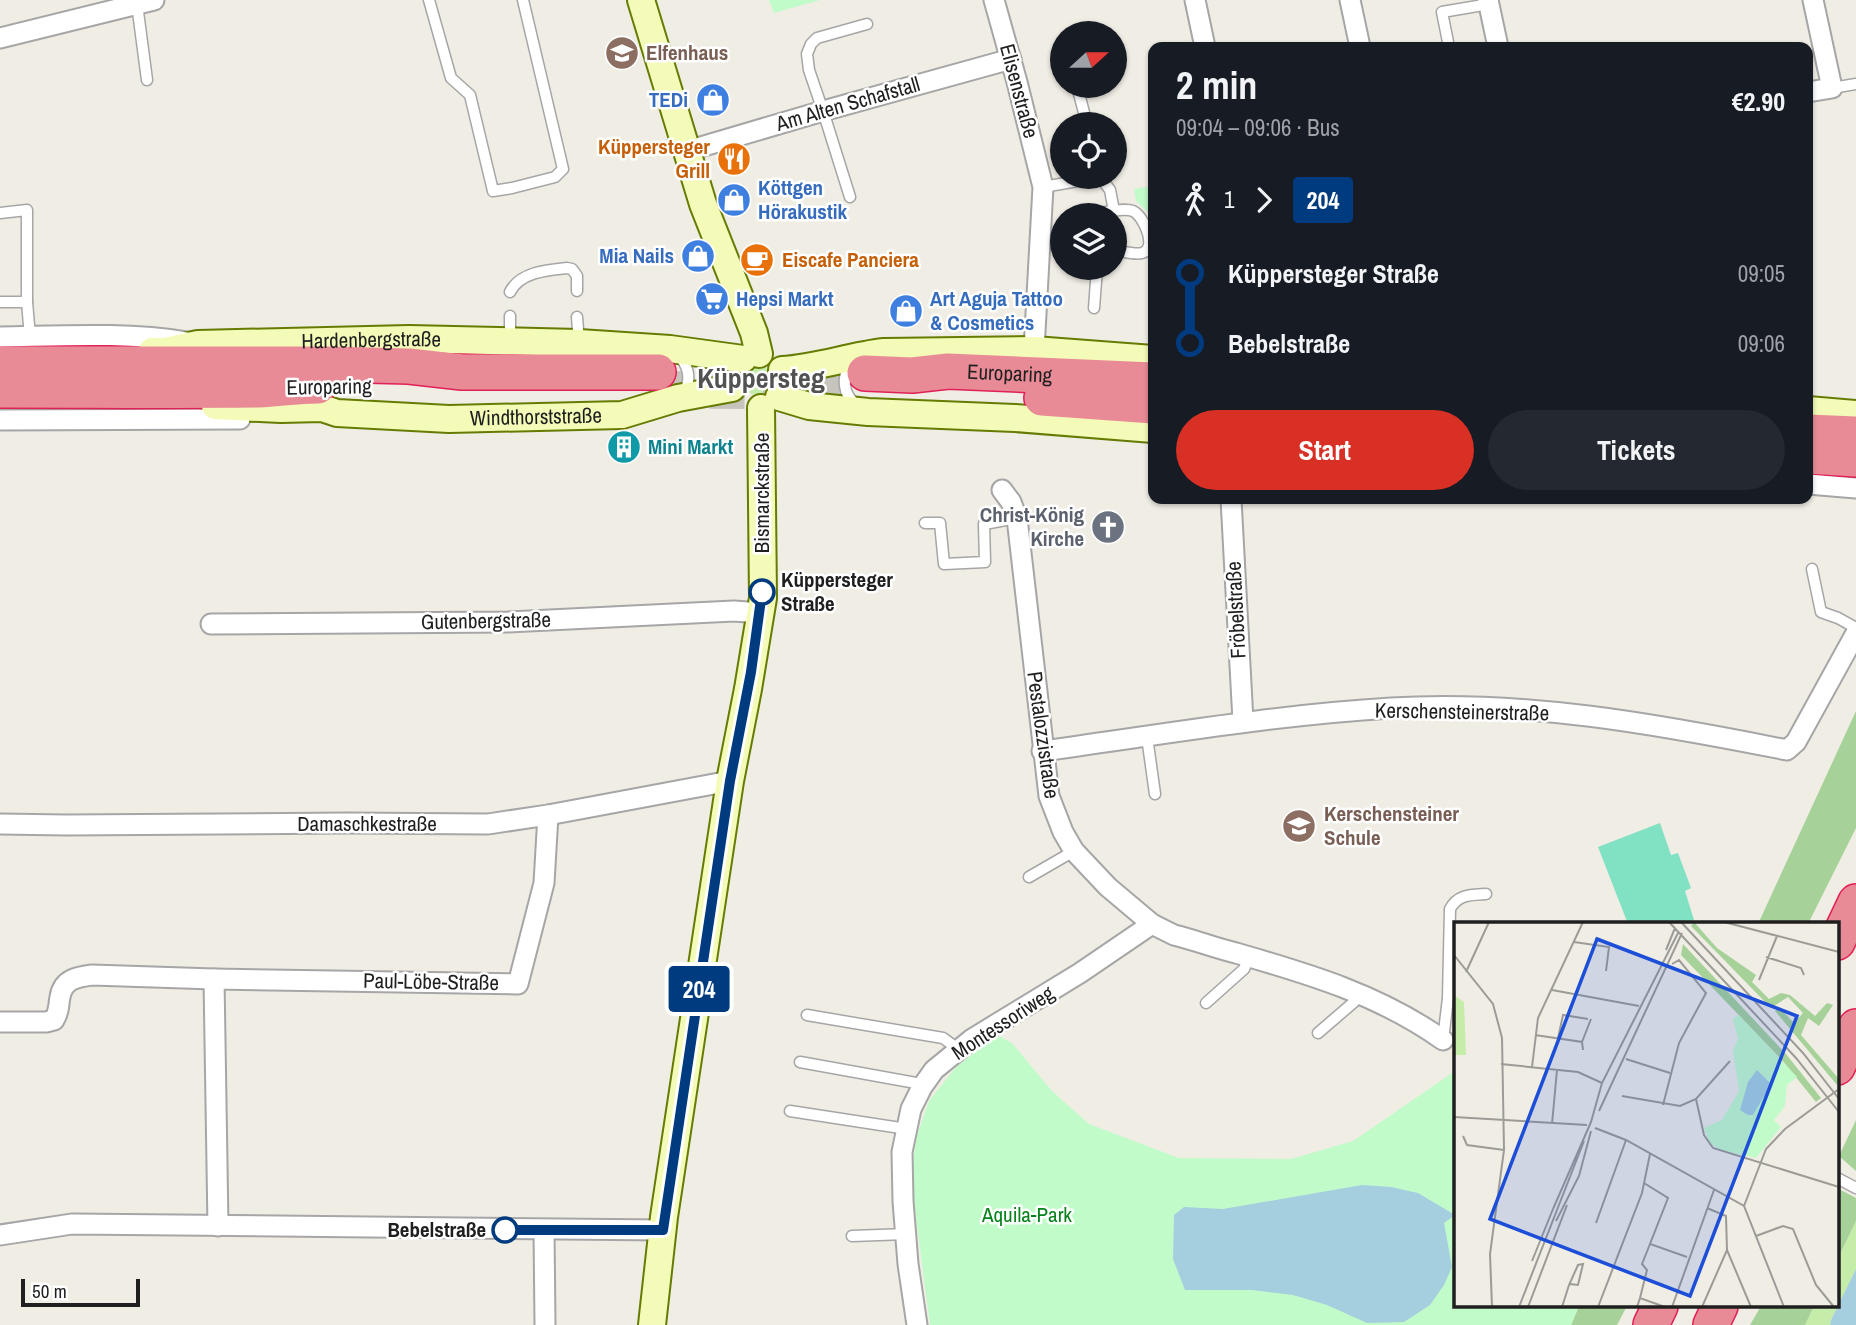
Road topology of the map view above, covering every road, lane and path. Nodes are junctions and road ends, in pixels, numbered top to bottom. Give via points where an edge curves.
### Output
1 (429, 0) edge
2 (523, 0) edge
3 (641, 0) edge
4 (994, 0) edge
5 (1195, 0) edge
6 (1350, 0) edge
7 (1813, 0) edge
8 (146, 2) edge
9 (1489, 2) edge
10 (867, 24) dead end
11 (0, 38) edge
12 (1204, 42) edge
13 (1359, 42) edge
14 (1448, 42) edge
15 (1497, 42) edge
16 (1011, 59) junction
17 (147, 80) dead end
18 (1856, 84) edge
19 (1832, 88) junction
20 (1813, 92) edge
21 (824, 111) junction
22 (687, 152) junction
23 (1050, 186) edge
24 (1043, 187) junction
25 (850, 197) dead end
26 (1127, 210) edge
27 (0, 213) edge
28 (1148, 240) edge
29 (1148, 248) edge
30 (1127, 251) edge
31 (1096, 280) edge
32 (577, 291) dead end
33 (510, 292) dead end
34 (0, 302) edge
35 (27, 302) junction
36 (1094, 308) dead end
37 (577, 317) dead end
38 (0, 337) edge
39 (30, 337) junction
40 (579, 343) junction
41 (198, 344) junction
42 (1034, 350) junction
43 (751, 356) junction
44 (1148, 359) edge
45 (0, 364) edge
46 (92, 365) junction
47 (782, 370) junction
48 (666, 376) junction
49 (1148, 380) edge
50 (865, 383) junction
51 (732, 388) junction
52 (0, 390) edge
53 (136, 391) junction
54 (770, 402) junction
55 (1148, 406) edge
56 (1813, 410) edge
57 (337, 413) junction
58 (1856, 414) edge
59 (0, 420) edge
60 (1148, 429) edge
61 (1813, 432) edge
62 (1856, 435) edge
63 (1813, 456) edge
64 (1856, 459) edge
65 (1813, 484) edge
66 (1856, 488) edge
67 (1002, 490) dead end
68 (1231, 504) edge
69 (1017, 518) junction
70 (925, 523) dead end
71 (1812, 569) dead end
72 (761, 612) junction
73 (211, 624) dead end
74 (1856, 630) edge
75 (1243, 721) junction
76 (1147, 737) junction
77 (1042, 751) junction
78 (730, 781) junction
79 (1155, 794) dead end
80 (548, 815) junction
81 (0, 824) edge
82 (1074, 851) junction
83 (1029, 877) dead end
84 (1486, 894) dead end
85 (1856, 902) edge
86 (1152, 924) junction
87 (1839, 938) edge
88 (1249, 957) junction
89 (214, 979) junction
90 (1359, 993) junction
91 (1206, 1003) dead end
92 (807, 1015) dead end
93 (0, 1023) edge
94 (1856, 1027) edge
95 (1318, 1033) dead end
96 (1443, 1040) joint
97 (958, 1049) junction
98 (800, 1062) dead end
99 (1839, 1064) edge
100 (922, 1087) junction
101 (790, 1111) dead end
102 (906, 1129) junction
103 (1839, 1179) edge
104 (1856, 1188) edge
105 (218, 1226) junction
106 (544, 1230) junction
107 (663, 1230) junction
108 (905, 1234) junction
109 (0, 1235) edge
110 (852, 1236) dead end
111 (1659, 1308) edge
112 (1719, 1308) edge
113 (545, 1325) edge
114 (652, 1325) edge
115 (917, 1325) edge
116 (1651, 1325) edge
117 (1711, 1325) edge

1 - 2 lane via 450,78 470,94 492,191 555,177 563,169
3 - 22 main road
4 - 16 street, Elisenstraße
5 - 12 street
6 - 13 street
7 - 19 street
8 - 11 street
8 - 17 lane
9 - 14 lane via 1442,12
9 - 15 street
10 - 21 lane via 817,38 811,44 809,70
16 - 21 street, Am Alten Schafstall
16 - 24 street, Elisenstraße
18 - 19 lane
19 - 20 street
21 - 22 street, Am Alten Schafstall
21 - 25 lane
22 - 43 main road via 754,333
23 - 24 lane
24 - 42 street, Elisenstraße
26 - 28 lane via 1144,222
27 - 35 lane via 27,210
29 - 30 lane via 1143,253
31 - 36 lane
32 - 33 lane via 577,276 567,268 527,276 514,283
34 - 35 lane
35 - 39 lane
37 - 40 lane
38 - 39 street, Hardenbergstraße
39 - 41 street, Hardenbergstraße via 129,336
40 - 41 main road, Hardenbergstraße via 510,329 408,339
40 - 48 main road, Hardenbergstraße
41 - 46 main road, Europaring via 114,354
42 - 44 main road
42 - 50 main road via 884,352
43 - 47 main road via 771,358
43 - 48 main road, Hardenbergstraße via 709,353
43 - 51 main road via 735,366
45 - 46 highway, Europaring
46 - 48 highway, Europaring via 329,364
47 - 50 main road via 808,368
47 - 54 main road via 785,383
48 - 51 main road, Windthorststraße
48 - 53 highway, Europaring
48 - 57 main road, Windthorststraße via 622,415 449,419
49 - 50 highway, Europaring via 948,371
50 - 54 main road via 809,406
50 - 55 highway, Europaring
50 - 60 main road via 1015,418
51 - 54 main road via 742,402 753,407
52 - 53 highway, Europaring
53 - 57 main road, Windthorststraße via 160,403 322,408
54 - 72 main road, Bismarckstraße
56 - 58 main road
57 - 59 street, Windthorststraße via 321,418
61 - 62 highway
63 - 64 highway
65 - 66 street
67 - 69 street, Pestalozzistraße
68 - 75 street, Fröbelstraße
69 - 70 lane via 984,524 985,562 944,564 940,523
69 - 77 street, Pestalozzistraße
71 - 74 lane via 1821,612
72 - 73 street, Gutenbergstraße via 508,622
72 - 78 main road, Bismarckstraße
74 - 75 street, Kerschensteinerstraße via 1796,743 1787,750 1706,733 1523,709 1392,708
75 - 76 street, Kerschensteinerstraße
76 - 77 street, Kerschensteinerstraße
76 - 79 lane
77 - 82 street, Pestalozzistraße via 1049,796
78 - 80 street, Damaschkestraße
78 - 107 main road, Bismarckstraße
80 - 81 street, Damaschkestraße via 488,824
80 - 89 street, Paul-Löbe-Straße via 544,883 519,984
82 - 83 lane
82 - 86 street, Pestalozzistraße
84 - 96 lane via 1465,895 1450,909
85 - 87 highway
86 - 88 street, Pestalozzistraße
86 - 97 street, Montessoriweg
88 - 90 street, Pestalozzistraße
88 - 91 lane via 1244,969
89 - 93 street, Paul-Löbe-Straße via 78,977 66,982 54,1020
89 - 105 street
90 - 95 lane
90 - 96 street, Pestalozzistraße
92 - 97 lane via 943,1038
94 - 99 highway
97 - 100 street, Montessoriweg
98 - 100 lane
100 - 102 street, Montessoriweg
101 - 102 lane
102 - 108 street, Montessoriweg via 902,1152
103 - 104 lane
105 - 106 street
105 - 109 street via 72,1224
106 - 107 street
106 - 113 street
107 - 114 main road, Bismarckstraße
108 - 110 lane
108 - 115 street, Montessoriweg
111 - 116 highway
112 - 117 highway

